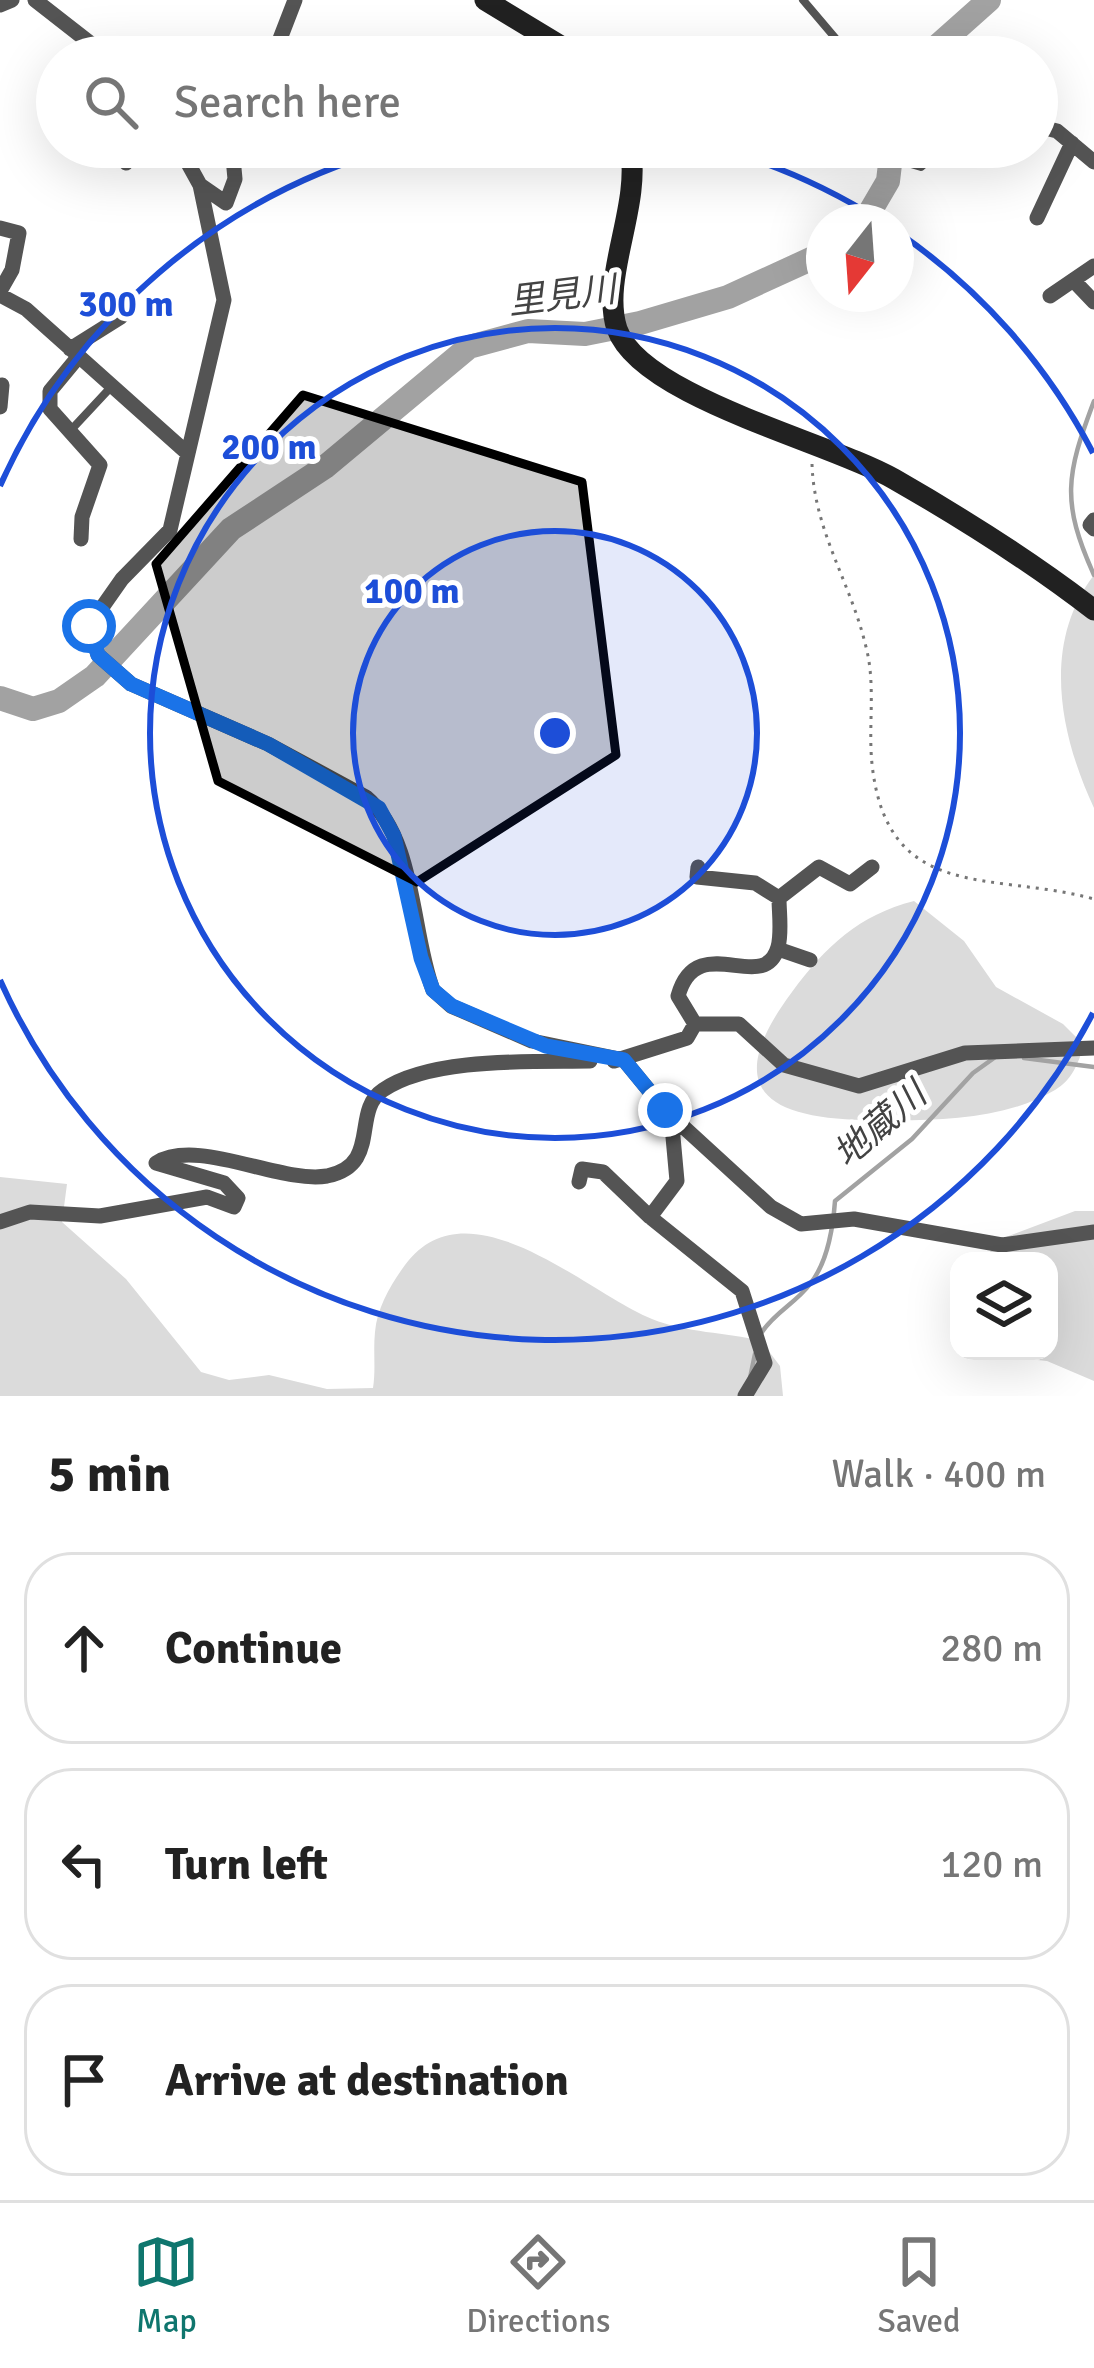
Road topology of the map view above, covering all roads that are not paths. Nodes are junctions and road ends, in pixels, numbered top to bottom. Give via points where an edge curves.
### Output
1 (12, 0) edge
2 (35, 0) edge
3 (295, 0) edge
4 (485, 0) edge
5 (803, 0) edge
6 (0, 5) edge
7 (81, 36) edge
8 (280, 36) edge
9 (544, 36) edge
10 (834, 36) edge
11 (1058, 132) edge
12 (1072, 143) junction
13 (1094, 162) edge
14 (191, 168) edge
15 (235, 168) edge
16 (631, 168) edge
17 (200, 185) junction
18 (1037, 218) dead end
19 (0, 228) edge
20 (1094, 266) edge
21 (1074, 281) junction
22 (0, 293) edge
23 (1050, 296) dead end
24 (1094, 302) edge
25 (121, 317) dead end
26 (75, 353) junction
27 (2, 385) edge
28 (112, 386) junction
29 (0, 407) edge
30 (70, 431) junction
31 (186, 452) junction
32 (86, 533) dead end
33 (1094, 610) edge
34 (698, 867) dead end
35 (872, 867) dead end
36 (779, 898) junction
37 (778, 949) junction
38 (810, 960) dead end
39 (695, 1024) junction
40 (1094, 1048) edge
41 (624, 1060) junction
42 (670, 1115) junction
43 (579, 1182) dead end
44 (650, 1216) junction
45 (0, 1222) edge
46 (1094, 1232) edge
47 (745, 1396) edge

1 - 6 street
2 - 7 street
3 - 8 street
4 - 9 street
5 - 10 lane
11 - 12 street
12 - 13 street
12 - 18 street
14 - 17 street
15 - 17 street via 226,203
16 - 33 street via 613,308 618,331 646,369 891,477
17 - 31 street via 224,300
19 - 22 street via 19,233
20 - 21 street
21 - 23 street
21 - 24 street
22 - 26 street
25 - 26 street
26 - 28 street
26 - 30 street via 50,391 50,409
27 - 29 street
28 - 30 lane
28 - 31 street
30 - 32 street via 100,465
31 - 41 street via 170,530 89,626 98,655 131,684 268,744 379,808 394,836 421,958 433,990 452,1006 546,1046
34 - 36 street via 697,877 755,883
35 - 36 street via 850,884 819,867
36 - 37 street
37 - 38 street
37 - 39 street via 752,969 710,962 693,969 678,996
39 - 40 street via 740,1024 784,1065 859,1086 965,1053
39 - 41 street via 687,1038
41 - 42 street
41 - 45 street via 424,1072 379,1092 364,1149 325,1177 221,1160 167,1156 156,1163 224,1183 238,1198 234,1208 206,1197 100,1216 30,1212
42 - 44 street via 677,1180
42 - 46 street via 771,1207 801,1224 854,1219 1002,1245
43 - 44 street via 582,1169 603,1172
44 - 47 street via 742,1291 765,1363

